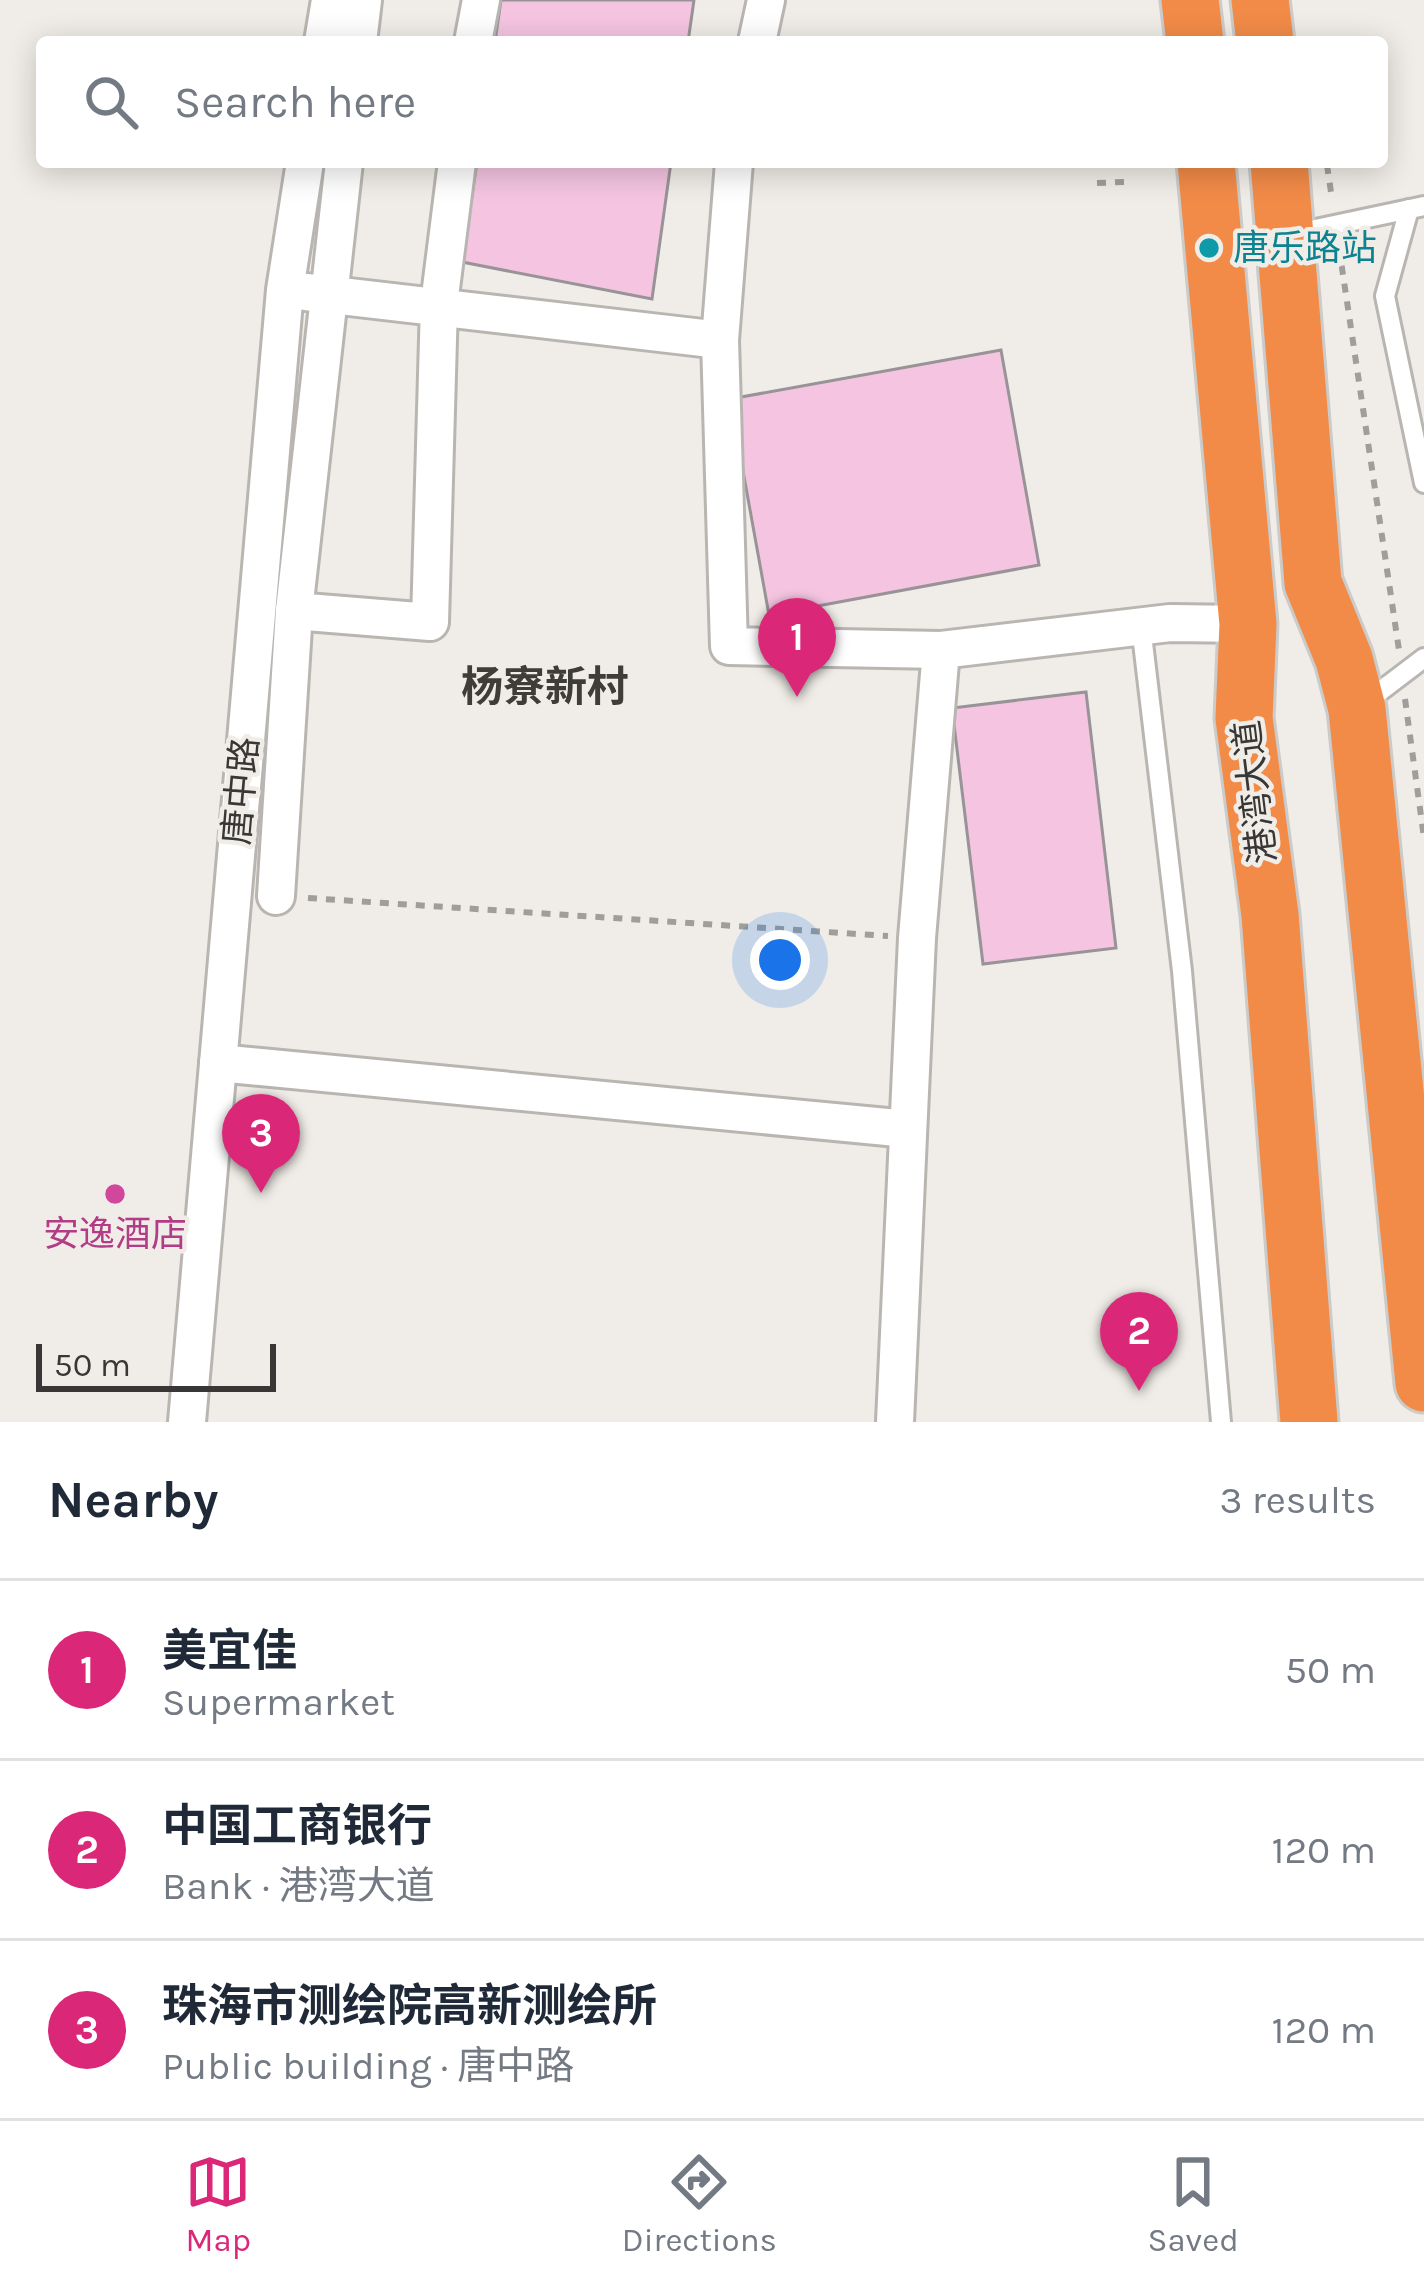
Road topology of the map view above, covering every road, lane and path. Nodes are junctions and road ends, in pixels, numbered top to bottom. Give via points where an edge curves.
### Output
1 (330, 0) edge
2 (363, 0) edge
3 (481, 0) edge
4 (766, 0) edge
5 (1190, 0) edge
6 (1260, 0) edge
7 (324, 36) edge
8 (359, 36) edge
9 (474, 36) edge
10 (758, 36) edge
11 (1194, 36) edge
12 (1264, 36) edge
13 (304, 168) edge
14 (343, 168) edge
15 (457, 168) edge
16 (734, 168) edge
17 (1207, 168) edge
18 (1282, 168) edge
19 (1325, 168) edge
20 (1124, 182) dead end
21 (1097, 183) dead end
22 (1417, 207) edge
23 (1311, 230) junction
24 (285, 290) junction
25 (328, 294) junction
26 (439, 304) junction
27 (720, 340) junction
28 (1424, 483) edge
29 (294, 611) junction
30 (1248, 624) junction
31 (1141, 626) junction
32 (941, 650) junction
33 (1424, 658) edge
34 (1402, 672) junction
35 (1357, 709) junction
36 (1424, 838) edge
37 (276, 896) joint
38 (917, 938) junction
39 (218, 1063) junction
40 (908, 1130) junction
41 (1424, 1383) edge
42 (187, 1422) edge
43 (895, 1422) edge
44 (1221, 1422) edge
45 (1309, 1422) edge

1 - 7 street
2 - 8 street
3 - 9 street
4 - 10 street
5 - 11 highway
6 - 12 highway
13 - 24 street, 唐中路
14 - 25 street
15 - 26 street
16 - 27 street
17 - 30 highway, 港湾大道
18 - 23 highway
19 - 23 path
20 - 21 path
22 - 23 lane
22 - 28 lane via 1385,296
23 - 34 path
23 - 35 highway via 1313,583
24 - 25 street
24 - 39 street, 唐中路
25 - 26 street
25 - 29 street
26 - 27 street
26 - 29 street via 430,622
27 - 32 street via 729,646
29 - 37 street
30 - 31 street
30 - 45 highway, 港湾大道 via 1244,718 1270,915
31 - 32 street
31 - 44 lane via 1182,971
32 - 38 street
33 - 34 lane
34 - 35 lane
34 - 36 path
35 - 41 highway
37 - 38 path
38 - 40 street
39 - 40 street
39 - 42 street, 唐中路
40 - 43 street

